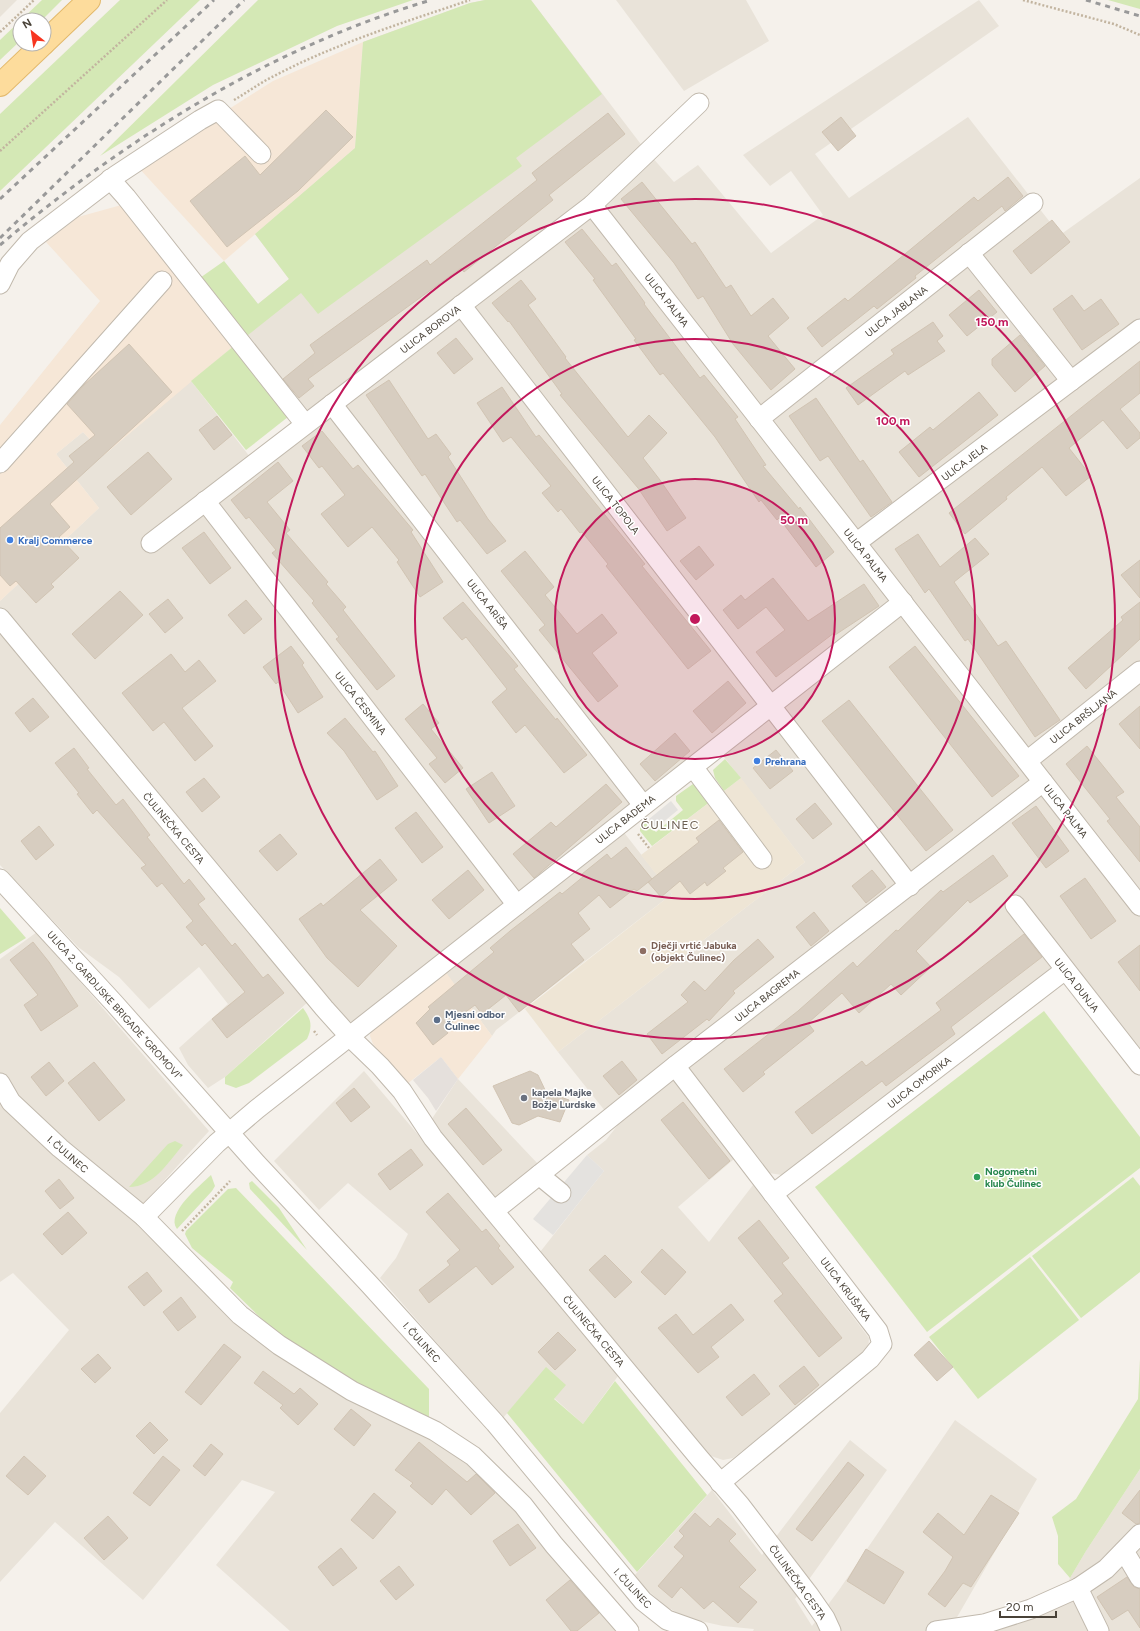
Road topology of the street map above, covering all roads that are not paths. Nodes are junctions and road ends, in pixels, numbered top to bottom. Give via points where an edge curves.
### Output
1 (89, 0) edge
2 (52, 36) edge
3 (35, 52) edge
4 (0, 85) edge
5 (699, 103) dead end
6 (260, 154) dead end
7 (110, 179) junction
8 (1032, 203) dead end
9 (592, 205) junction
10 (969, 253) junction
11 (162, 281) dead end
12 (0, 284) edge
13 (461, 305) junction
14 (1140, 329) edge
15 (1071, 381) junction
16 (332, 404) junction
17 (759, 419) junction
18 (305, 424) junction
19 (0, 463) edge
20 (205, 501) junction
21 (151, 542) dead end
22 (856, 543) junction
23 (903, 602) junction
24 (0, 618) edge
25 (1140, 671) edge
26 (771, 706) junction
27 (1027, 761) junction
28 (693, 766) junction
29 (1043, 782) junction
30 (643, 805) junction
31 (762, 859) dead end
32 (0, 879) edge
33 (910, 886) junction
34 (1136, 894) edge
35 (517, 905) junction
36 (1015, 906) dead end
37 (1065, 970) junction
38 (350, 1037) junction
39 (1140, 1065) edge
40 (675, 1066) junction
41 (0, 1083) edge
42 (228, 1133) junction
43 (539, 1175) junction
44 (561, 1193) dead end
45 (773, 1194) junction
46 (494, 1211) junction
47 (144, 1217) junction
48 (720, 1483) junction
49 (1140, 1534) edge
50 (1124, 1550) junction
51 (1140, 1578) edge
52 (1078, 1588) junction
53 (629, 1631) edge
54 (698, 1631) edge
55 (831, 1631) edge
56 (936, 1631) edge
57 (1099, 1631) edge

1 - 2 main road
3 - 4 main road
5 - 9 street, ULICA BOROVA
6 - 7 street via 218,110
7 - 12 street via 30,241 10,264
7 - 18 street
8 - 10 street, ULICA JABLANA
9 - 13 street, ULICA BOROVA
9 - 17 street, ULICA PALMA
10 - 15 street
10 - 17 street, ULICA JABLANA
11 - 19 street
13 - 16 street, ULICA BOROVA
13 - 26 street, ULICA TOPOLA
14 - 15 street, ULICA JELA
15 - 22 street, ULICA JELA
16 - 18 street, ULICA BOROVA
16 - 30 street, ULICA ARIŠA
17 - 22 street, ULICA PALMA
18 - 20 street, ULICA BOROVA
20 - 21 street, ULICA BOROVA
20 - 35 street, ULICA ČESMINA
22 - 23 street, ULICA PALMA
23 - 26 street, ULICA BADEMA
23 - 27 street, ULICA PALMA
24 - 38 street, ČULINEČKA CESTA
25 - 27 street, ULICA BRŠLJANA
26 - 28 street, ULICA BADEMA
26 - 33 street, ULICA TOPOLA
27 - 29 street, ULICA PALMA
28 - 30 street, ULICA BADEMA
28 - 31 street
29 - 33 street, ULICA BAGREMA
29 - 34 street, ULICA PALMA
30 - 35 street, ULICA BADEMA
32 - 42 street, ULICA 2. GARDIJSKE BRIGADE "GROMOVI" via 114,1003
33 - 40 street, ULICA BAGREMA
35 - 38 street, ULICA BADEMA
36 - 37 street, ULICA DUNJA
37 - 39 street, ULICA DUNJA
37 - 45 street, ULICA OMORIKA
38 - 42 street
38 - 46 street, ČULINEČKA CESTA via 374,1059 402,1091 433,1138
40 - 43 street, ULICA BAGREMA
40 - 45 street, ULICA KRUŠAKA
41 - 47 street, I. ČULINEC via 11,1102 60,1148
42 - 47 street
42 - 54 street, I. ČULINEC via 495,1423 643,1601 667,1620
43 - 44 street
43 - 46 street, ULICA BAGREMA
45 - 48 street, ULICA KRUŠAKA via 878,1331 882,1344 870,1360
46 - 48 street, ČULINEČKA CESTA
47 - 53 street, I. ČULINEC via 240,1315 279,1345 352,1391 435,1431 473,1456 524,1505 554,1545
48 - 55 street, ČULINEČKA CESTA via 804,1588
49 - 50 street
50 - 51 street
50 - 52 street via 1106,1569
52 - 56 street via 1031,1609 984,1624
52 - 57 street

